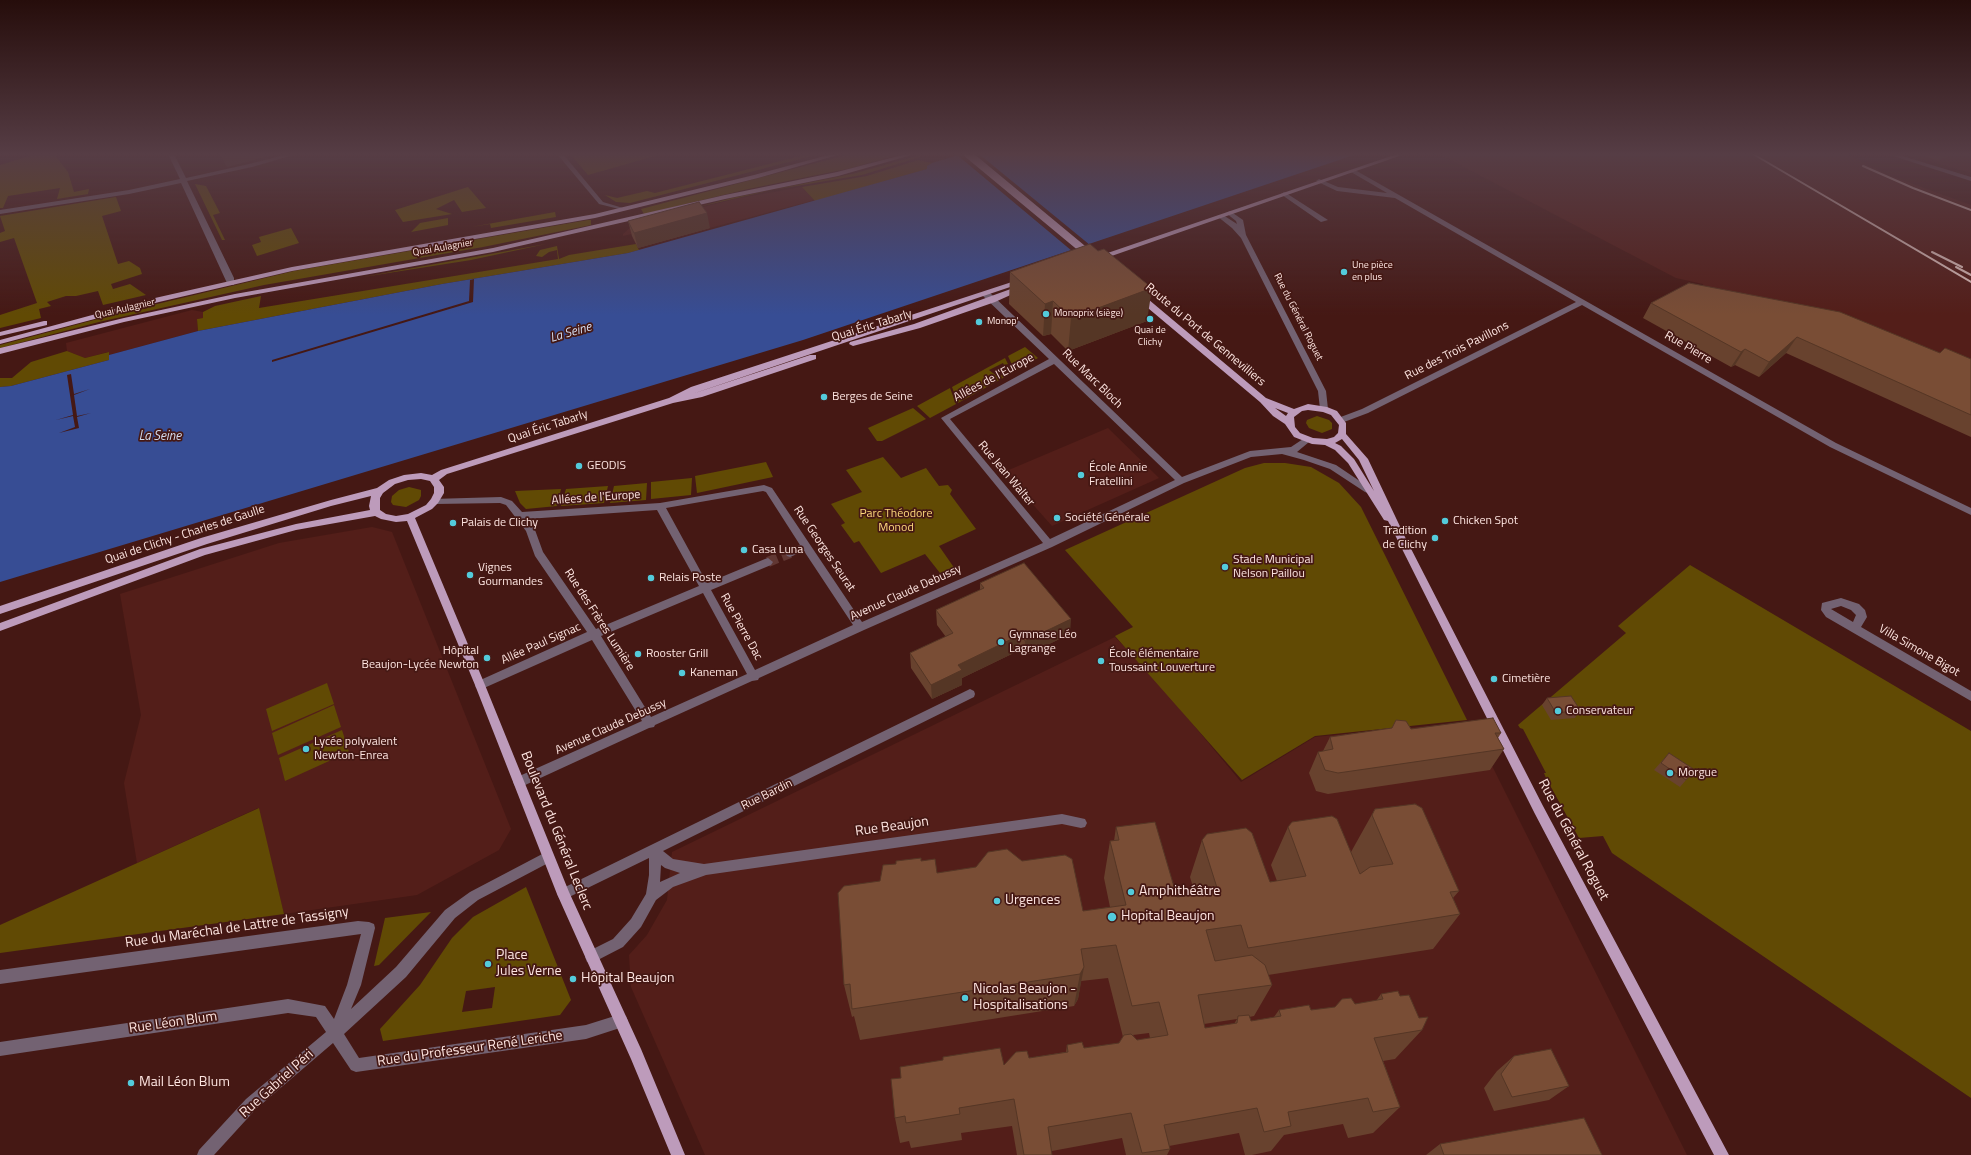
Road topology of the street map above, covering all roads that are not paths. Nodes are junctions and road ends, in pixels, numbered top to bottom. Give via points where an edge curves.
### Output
1 (26, 208) edge
2 (197, 208) edge
3 (600, 208) edge
4 (615, 208) edge
5 (626, 208) edge
6 (679, 208) edge
7 (1033, 208) edge
8 (1242, 208) edge
9 (1305, 208) edge
10 (1419, 208) edge
11 (621, 209) junction
12 (0, 212) edge
13 (1230, 212) junction
14 (595, 216) junction
15 (1220, 216) junction
16 (1324, 220) dead end
17 (620, 222) junction
18 (610, 224) junction
19 (1244, 238) junction
20 (1084, 262) edge
21 (1100, 264) edge
22 (231, 283) junction
23 (1134, 292) edge
24 (986, 294) junction
25 (158, 300) junction
26 (992, 300) junction
27 (1583, 301) junction
28 (0, 334) edge
29 (0, 342) edge
30 (0, 351) edge
31 (1054, 360) junction
32 (672, 400) junction
33 (1263, 400) junction
34 (1324, 409) junction
35 (1294, 412) junction
36 (945, 418) joint
37 (1341, 420) junction
38 (1289, 422) junction
39 (1342, 434) junction
40 (1306, 440) junction
41 (1327, 442) junction
42 (1279, 451) junction
43 (433, 479) junction
44 (1181, 481) junction
45 (764, 488) joint
46 (1368, 490) junction
47 (380, 491) junction
48 (435, 501) junction
49 (660, 506) junction
50 (376, 512) junction
51 (1971, 512) edge
52 (544, 515) junction
53 (519, 516) junction
54 (410, 517) junction
55 (530, 530) junction
56 (1400, 537) junction
57 (1049, 544) junction
58 (807, 546) junction
59 (790, 553) tunnel mouth
60 (768, 562) tunnel mouth
61 (704, 588) junction
62 (0, 610) edge
63 (0, 627) edge
64 (860, 627) junction
65 (1855, 628) dead end
66 (594, 634) junction
67 (754, 677) junction
68 (480, 685) junction
69 (970, 694) dead end
70 (1971, 696) edge
71 (650, 724) junction
72 (519, 782) junction
73 (1082, 823) dead end
74 (655, 850) junction
75 (548, 857) junction
76 (706, 869) junction
77 (564, 894) junction
78 (652, 896) junction
79 (592, 958) junction
80 (0, 977) edge
81 (621, 1020) junction
82 (335, 1033) junction
83 (0, 1049) edge
84 (204, 1155) edge
85 (678, 1155) edge
86 (1722, 1155) edge

1 - 12 street
2 - 22 street
3 - 14 street
4 - 11 street
5 - 11 main road, Quai Aulagnier
6 - 17 main road, Quai Aulagnier
7 - 21 main road, bridge
8 - 13 main road
9 - 16 street
10 - 27 street, Rue Pierre
11 - 14 main road, Quai Aulagnier
11 - 17 main road via 624,218
13 - 15 main road
13 - 19 street, Rue du Général Roguet via 1239,220
14 - 18 main road via 598,223
14 - 22 main road, Quai Aulagnier via 342,259
15 - 19 street, Rue du Général Roguet via 1236,226
15 - 20 main road
17 - 18 main road, Quai Aulagnier
18 - 30 main road, Quai Aulagnier via 493,250 228,298 124,320
19 - 34 street, Rue du Général Roguet via 1322,391
22 - 25 main road, Quai Aulagnier
23 - 33 main road, Route du Port de Gennevilliers
24 - 26 street, Rue Marc Bloch
24 - 26 main road, Quai Éric Tabarly via 1029,283
24 - 32 main road, Quai Éric Tabarly via 735,375 694,389
25 - 28 main road, Quai Aulagnier
25 - 29 main road, Quai Aulagnier
26 - 31 street, Rue Marc Bloch
26 - 32 main road, Quai Éric Tabarly via 699,395
27 - 37 street, Rue des Trois Pavillons via 1365,412
27 - 51 street, Rue Pierre via 1833,445
31 - 36 street, Allées de l'Europe
31 - 44 street, Rue Marc Bloch
32 - 43 main road, Quai Éric Tabarly via 444,472
33 - 35 main road, Route du Port de Gennevilliers
33 - 38 main road, Route du Port de Gennevilliers via 1276,414
34 - 35 main road via 1308,407
34 - 37 main road via 1334,413
35 - 38 main road
36 - 57 street, Rue Jean Walter
37 - 39 main road
38 - 40 main road via 1295,433
39 - 41 main road via 1337,439
39 - 56 main road, Rue du Général Roguet via 1364,458
40 - 41 main road
40 - 42 street, Avenue Claude Debussy via 1293,450
41 - 46 main road, Rue du Général Roguet via 1338,448 1351,461
42 - 44 street, Avenue Claude Debussy via 1250,454
42 - 46 street via 1333,467
43 - 47 main road via 421,476 407,477 392,482
43 - 48 main road via 439,487
44 - 57 street, Avenue Claude Debussy
45 - 49 street, Allées de l'Europe
45 - 58 street, Rue Georges Seurat via 769,490
46 - 56 main road, Rue du Général Roguet
47 - 50 main road via 375,498
47 - 62 main road, Quai de Clichy - Charles de Gaulle via 204,541
48 - 53 street via 501,500 509,503
48 - 54 main road
49 - 52 street, Allées de l'Europe
49 - 61 street, Rue Pierre Dac
50 - 54 main road via 384,517 396,519
50 - 63 main road, Quai de Clichy - Charles de Gaulle via 296,526 203,552
52 - 53 street, Allées de l'Europe
52 - 55 street
53 - 55 street, Rue des Frères Lumière
54 - 68 main road, Boulevard du Général Leclerc
55 - 66 street, Rue des Frères Lumière via 538,553
56 - 86 main road, Rue du Général Roguet via 1539,810
57 - 64 street, Avenue Claude Debussy
58 - 59 street
58 - 64 street, Rue Georges Seurat
60 - 61 street, Allée Paul Signac
61 - 66 street, Allée Paul Signac
61 - 67 street, Rue Pierre Dac
64 - 67 street, Avenue Claude Debussy
65 - 70 street, Villa Simone Bigot
66 - 68 street, Allée Paul Signac
66 - 71 street, Rue des Frères Lumière
67 - 71 street, Avenue Claude Debussy
68 - 72 main road, Boulevard du Général Leclerc
69 - 74 street, Rue Bardin
71 - 72 street, Avenue Claude Debussy
72 - 75 main road, Boulevard du Général Leclerc
73 - 76 street, Rue Beaujon via 1062,819
74 - 76 street, Rue Beaujon via 669,864
74 - 77 street, Rue Bardin
74 - 78 street, Rue Beaujon
75 - 77 main road, Boulevard du Général Leclerc
75 - 82 street via 474,896 450,914 401,972
76 - 78 street, Rue Beaujon via 669,883
77 - 79 main road, Boulevard du Général Leclerc
78 - 79 street, Rue Beaujon via 636,923 618,943
79 - 81 main road, Boulevard du Général Leclerc
80 - 82 street, Rue du Maréchal de Lattre de Tassigny via 350,928 369,928 354,985
81 - 82 street, Rue du Professeur René Leriche via 586,1032 356,1065
81 - 85 main road, Boulevard du Général Leclerc
82 - 83 street, Rue Léon Blum via 320,1011 288,1006
82 - 84 street, Rue Gabriel Péri via 251,1104

